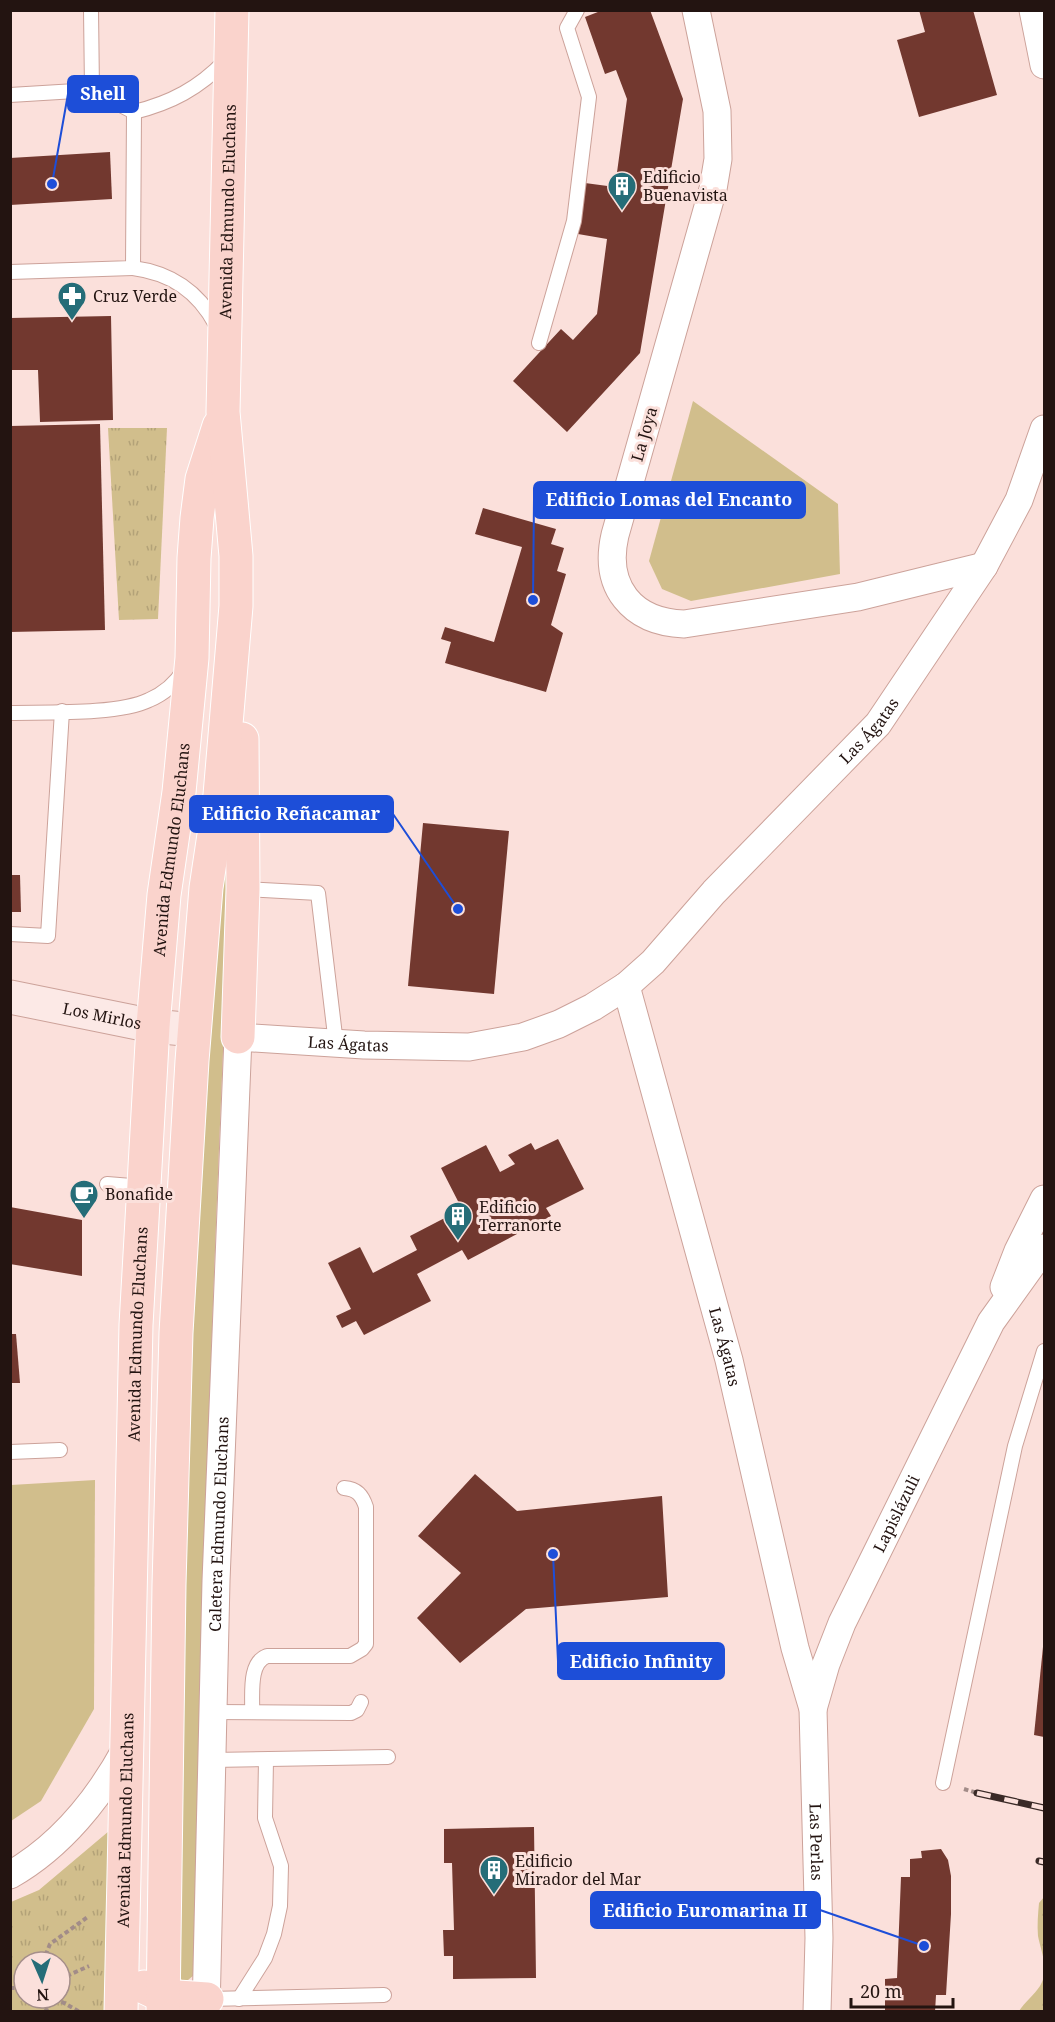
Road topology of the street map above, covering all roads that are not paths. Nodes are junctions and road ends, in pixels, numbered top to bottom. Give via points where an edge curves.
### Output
1 (91, 10) edge
2 (232, 10) edge
3 (577, 10) edge
4 (696, 10) edge
5 (1033, 10) edge
6 (231, 55) junction
7 (1044, 65) edge
8 (92, 90) junction
9 (10, 95) edge
10 (134, 112) junction
11 (133, 268) junction
12 (10, 272) edge
13 (539, 343) dead end
14 (225, 369) junction
15 (223, 412) junction
16 (1044, 429) edge
17 (984, 566) junction
18 (232, 657) junction
19 (192, 658) junction
20 (62, 711) junction
21 (10, 713) edge
22 (243, 889) junction
23 (10, 934) edge
24 (626, 986) junction
25 (10, 997) edge
26 (153, 1026) junction
27 (194, 1030) junction
28 (238, 1037) junction
29 (336, 1044) junction
30 (107, 1184) dead end
31 (144, 1187) junction
32 (1044, 1199) edge
33 (1044, 1248) edge
34 (991, 1322) junction
35 (1044, 1351) edge
36 (60, 1450) dead end
37 (10, 1452) edge
38 (344, 1488) dead end
39 (361, 1702) dead end
40 (813, 1710) junction
41 (213, 1712) junction
42 (252, 1712) junction
43 (127, 1747) junction
44 (388, 1757) dead end
45 (212, 1760) junction
46 (266, 1760) junction
47 (943, 1783) dead end
48 (10, 1875) edge
49 (122, 1964) junction
50 (384, 1995) dead end
51 (238, 1999) junction
52 (163, 2004) edge
53 (206, 2005) edge
54 (121, 2012) edge
55 (817, 2012) edge

1 - 8 lane
2 - 6 main road, Avenida Edmundo Eluchans
3 - 13 lane via 567,28 589,97 574,220
4 - 17 street, La Joya via 717,111 714,189 615,535 611,551 615,582 634,608 649,618 684,624 858,597
5 - 7 street
6 - 10 lane via 191,91
6 - 14 main road, Avenida Edmundo Eluchans
8 - 9 lane
8 - 10 lane
10 - 11 lane
11 - 12 lane
11 - 14 lane via 165,275 195,295 218,329
14 - 15 main road, Avenida Edmundo Eluchans
15 - 18 main road, Avenida Edmundo Eluchans via 236,556
15 - 19 main road, Avenida Edmundo Eluchans via 202,479 197,518
16 - 17 street, Las Ágatas via 1019,500
17 - 24 street, Las Ágatas via 878,724
18 - 22 main road via 243,753
18 - 27 main road, Avenida Edmundo Eluchans
19 - 20 lane via 166,690 149,700 115,709
19 - 26 main road, Avenida Edmundo Eluchans
20 - 21 lane
20 - 23 lane via 48,936
22 - 28 main road
22 - 29 lane via 318,893
24 - 29 street, Las Ágatas via 559,1024 496,1043 469,1047
24 - 40 street, Las Ágatas via 729,1360 795,1648
25 - 26 street, Los Mirlos
26 - 27 street, Los Mirlos
26 - 31 main road, Avenida Edmundo Eluchans
27 - 52 main road, Avenida Edmundo Eluchans via 176,1333
28 - 29 street, Las Ágatas
28 - 41 street, Caletera Edmundo Eluchans
30 - 31 lane
31 - 43 main road, Avenida Edmundo Eluchans via 136,1324
32 - 34 street, Lapislázuli via 1018,1251
33 - 34 street, Lapislázuli
34 - 40 street, Lapislázuli via 842,1623
35 - 47 lane via 1015,1446
36 - 37 lane
38 - 42 lane via 358,1492 366,1507 366,1644 350,1656 262,1658 254,1668
39 - 42 lane via 351,1713
40 - 55 street, Las Perlas
41 - 42 lane
41 - 45 street, Caletera Edmundo Eluchans
43 - 48 street via 113,1773 74,1823
43 - 49 main road, Avenida Edmundo Eluchans
44 - 46 lane
45 - 46 lane
45 - 53 street, Caletera Edmundo Eluchans
46 - 51 lane via 265,1818 281,1866 280,1906 266,1958
49 - 52 main road via 140,1986
49 - 54 main road, Avenida Edmundo Eluchans
50 - 51 lane
51 - 53 lane
52 - 53 main road

